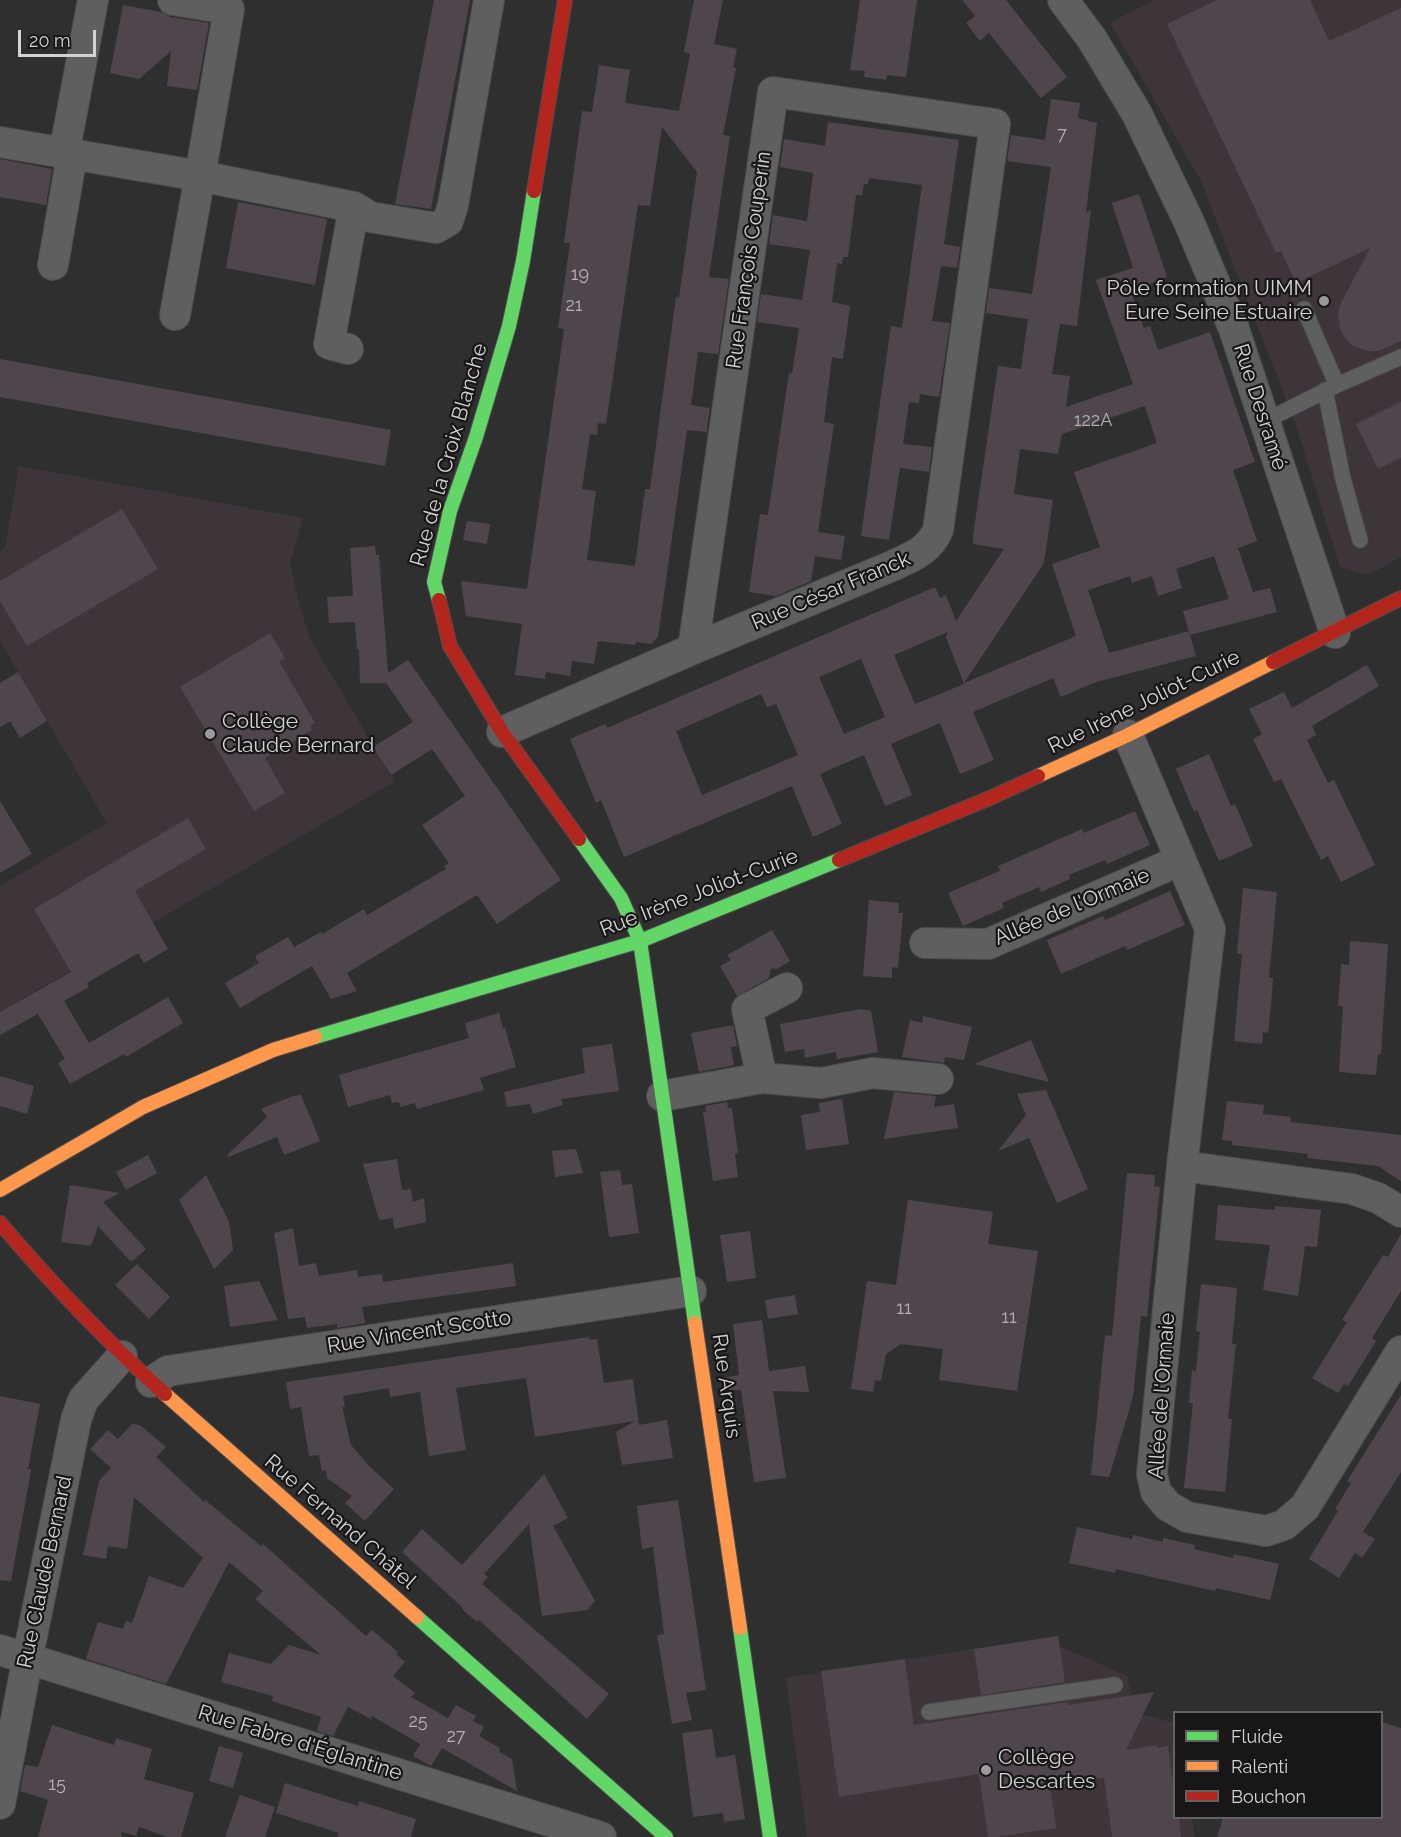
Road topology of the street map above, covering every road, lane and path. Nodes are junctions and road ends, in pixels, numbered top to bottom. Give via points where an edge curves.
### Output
1 (93, 0) edge
2 (173, 0) edge
3 (489, 0) edge
4 (565, 0) edge
5 (1063, 0) edge
6 (995, 124) joint
7 (0, 142) edge
8 (68, 154) junction
9 (200, 176) junction
10 (354, 207) junction
11 (53, 265) dead end
12 (1304, 309) dead end
13 (175, 315) dead end
14 (348, 348) dead end
15 (1401, 357) edge
16 (1331, 388) junction
17 (1265, 421) junction
18 (1360, 540) dead end
19 (1401, 598) edge
20 (1335, 633) junction
21 (693, 649) junction
22 (502, 732) junction
23 (1128, 735) junction
24 (1181, 860) junction
25 (640, 941) junction
26 (925, 943) dead end
27 (787, 988) dead end
28 (762, 1078) junction
29 (938, 1079) dead end
30 (663, 1096) junction
31 (1182, 1166) junction
32 (0, 1190) edge
33 (1401, 1212) edge
34 (0, 1223) edge
35 (691, 1291) junction
36 (1401, 1351) edge
37 (122, 1356) junction
38 (151, 1382) junction
39 (14, 1654) edge
40 (1115, 1685) dead end
41 (929, 1712) dead end
42 (0, 1804) edge
43 (662, 1836) edge
44 (601, 1837) edge
45 (770, 1837) edge

1 - 8 street
2 - 9 street via 229,9
3 - 10 street via 448,222 436,228 370,217
4 - 22 street, Rue de la Croix Blanche via 509,326 450,511 434,582 450,646
5 - 17 street, Rue Desramé via 1092,39 1148,135 1234,329
6 - 21 street, Rue César Franck via 934,540 892,567
6 - 21 street, Rue François Couperin via 773,92
7 - 8 street
8 - 9 street
8 - 11 street
9 - 10 street
9 - 13 street
10 - 14 street via 329,344
12 - 16 lane
15 - 16 lane
16 - 17 lane
16 - 18 lane via 1343,479
17 - 20 street, Rue Desramé
19 - 20 street, Rue Irène Joliot-Curie
20 - 23 street, Rue Irène Joliot-Curie
21 - 22 street, Rue César Franck
22 - 25 street, Rue de la Croix Blanche via 621,898
23 - 24 street, Allée de l'Ormaie
23 - 25 street, Rue Irène Joliot-Curie via 990,798
24 - 26 street, Allée de l'Ormaie via 988,944
24 - 31 street, Allée de l'Ormaie via 1210,929
25 - 30 street, Rue Arquis
25 - 32 street, Rue Irène Joliot-Curie via 273,1050 143,1107
27 - 28 street via 747,1009
28 - 29 street via 821,1083 873,1073
28 - 30 street
30 - 35 street, Rue Arquis
31 - 33 street via 1352,1189
31 - 36 street, Allée de l'Ormaie via 1152,1474 1156,1492 1168,1506 1187,1516 1266,1531 1284,1525 1305,1507
34 - 37 street, Rue Fernand Châtel
35 - 38 street, Rue Vincent Scotto via 168,1371
35 - 45 street, Rue Arquis
37 - 38 street, Rue Fernand Châtel
37 - 39 street, Rue Claude Bernard via 83,1400
38 - 43 street, Rue Fernand Châtel
39 - 42 street, Rue Claude Bernard
39 - 44 street, Rue Fabre d'Églantine
40 - 41 lane

